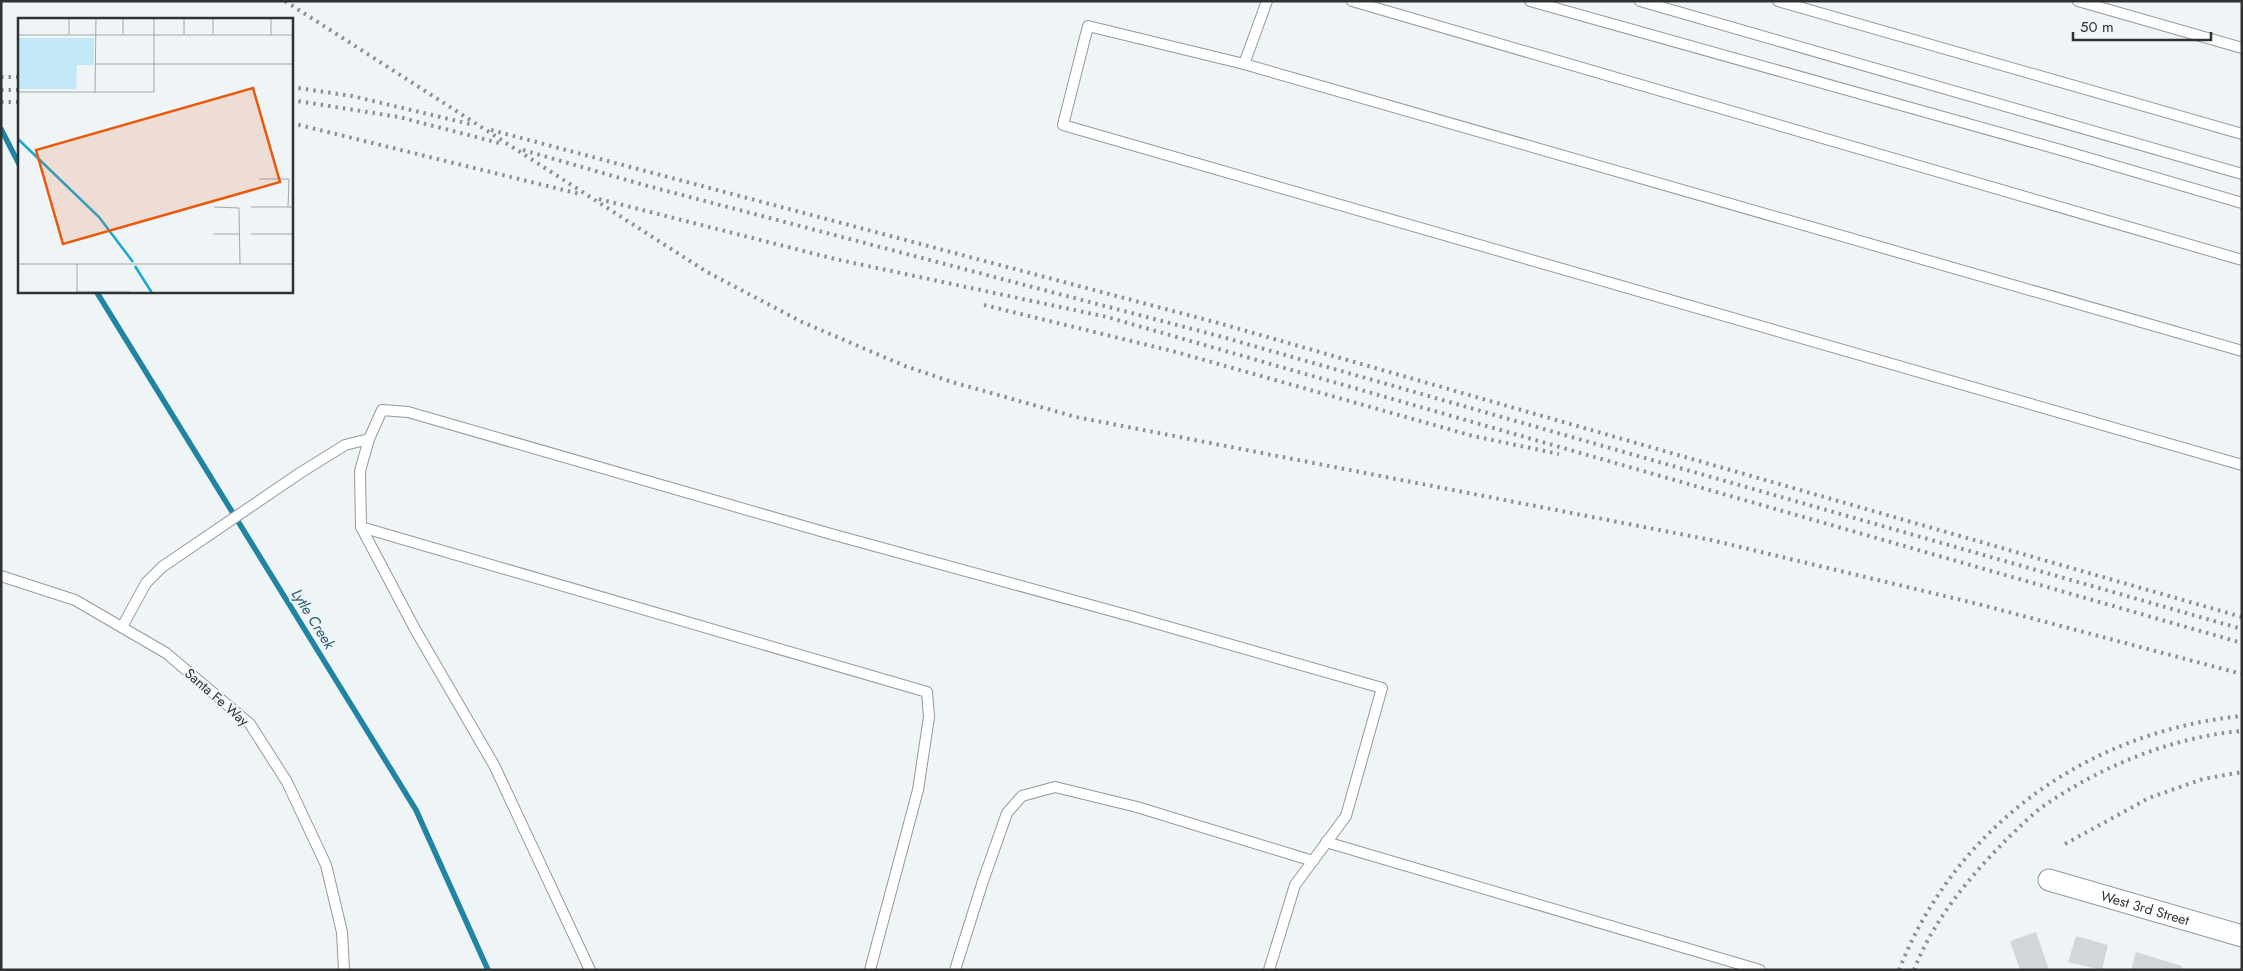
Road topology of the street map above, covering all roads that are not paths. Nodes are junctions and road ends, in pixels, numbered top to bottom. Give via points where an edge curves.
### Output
1 (1267, 1) edge
2 (1352, 1) edge
3 (1530, 1) edge
4 (1640, 1) edge
5 (1778, 1) edge
6 (2078, 1) edge
7 (2242, 48) edge
8 (1244, 64) junction
9 (2242, 134) edge
10 (2242, 174) edge
11 (2242, 202) edge
12 (2242, 260) edge
13 (2242, 351) edge
14 (370, 439) junction
15 (2242, 465) edge
16 (361, 527) junction
17 (1, 576) edge
18 (122, 627) junction
19 (1326, 842) junction
20 (1313, 861) junction
21 (2049, 880) dead end
22 (2242, 936) edge
23 (344, 970) edge
24 (590, 970) edge
25 (870, 970) edge
26 (954, 970) edge
27 (1269, 970) edge
28 (1760, 970) edge

1 - 8 lane
2 - 12 lane
3 - 11 lane
4 - 10 lane
5 - 9 lane
6 - 7 lane
8 - 13 lane
8 - 15 lane via 1088,26 1063,125
14 - 16 lane via 360,471
14 - 18 lane via 345,445 300,472 162,567 146,583
14 - 19 lane via 382,410 408,412 1382,688 1346,816
16 - 24 lane via 416,631 494,765
16 - 25 lane via 927,692 929,717 918,790
17 - 18 lane, Santa Fe Way via 75,600
18 - 23 lane, Santa Fe Way via 166,653 250,724 287,782 326,865 342,932
19 - 20 lane
19 - 28 lane
20 - 26 lane via 1055,787 1022,796 1007,813
20 - 27 lane via 1295,885
21 - 22 street, West 3rd Street

